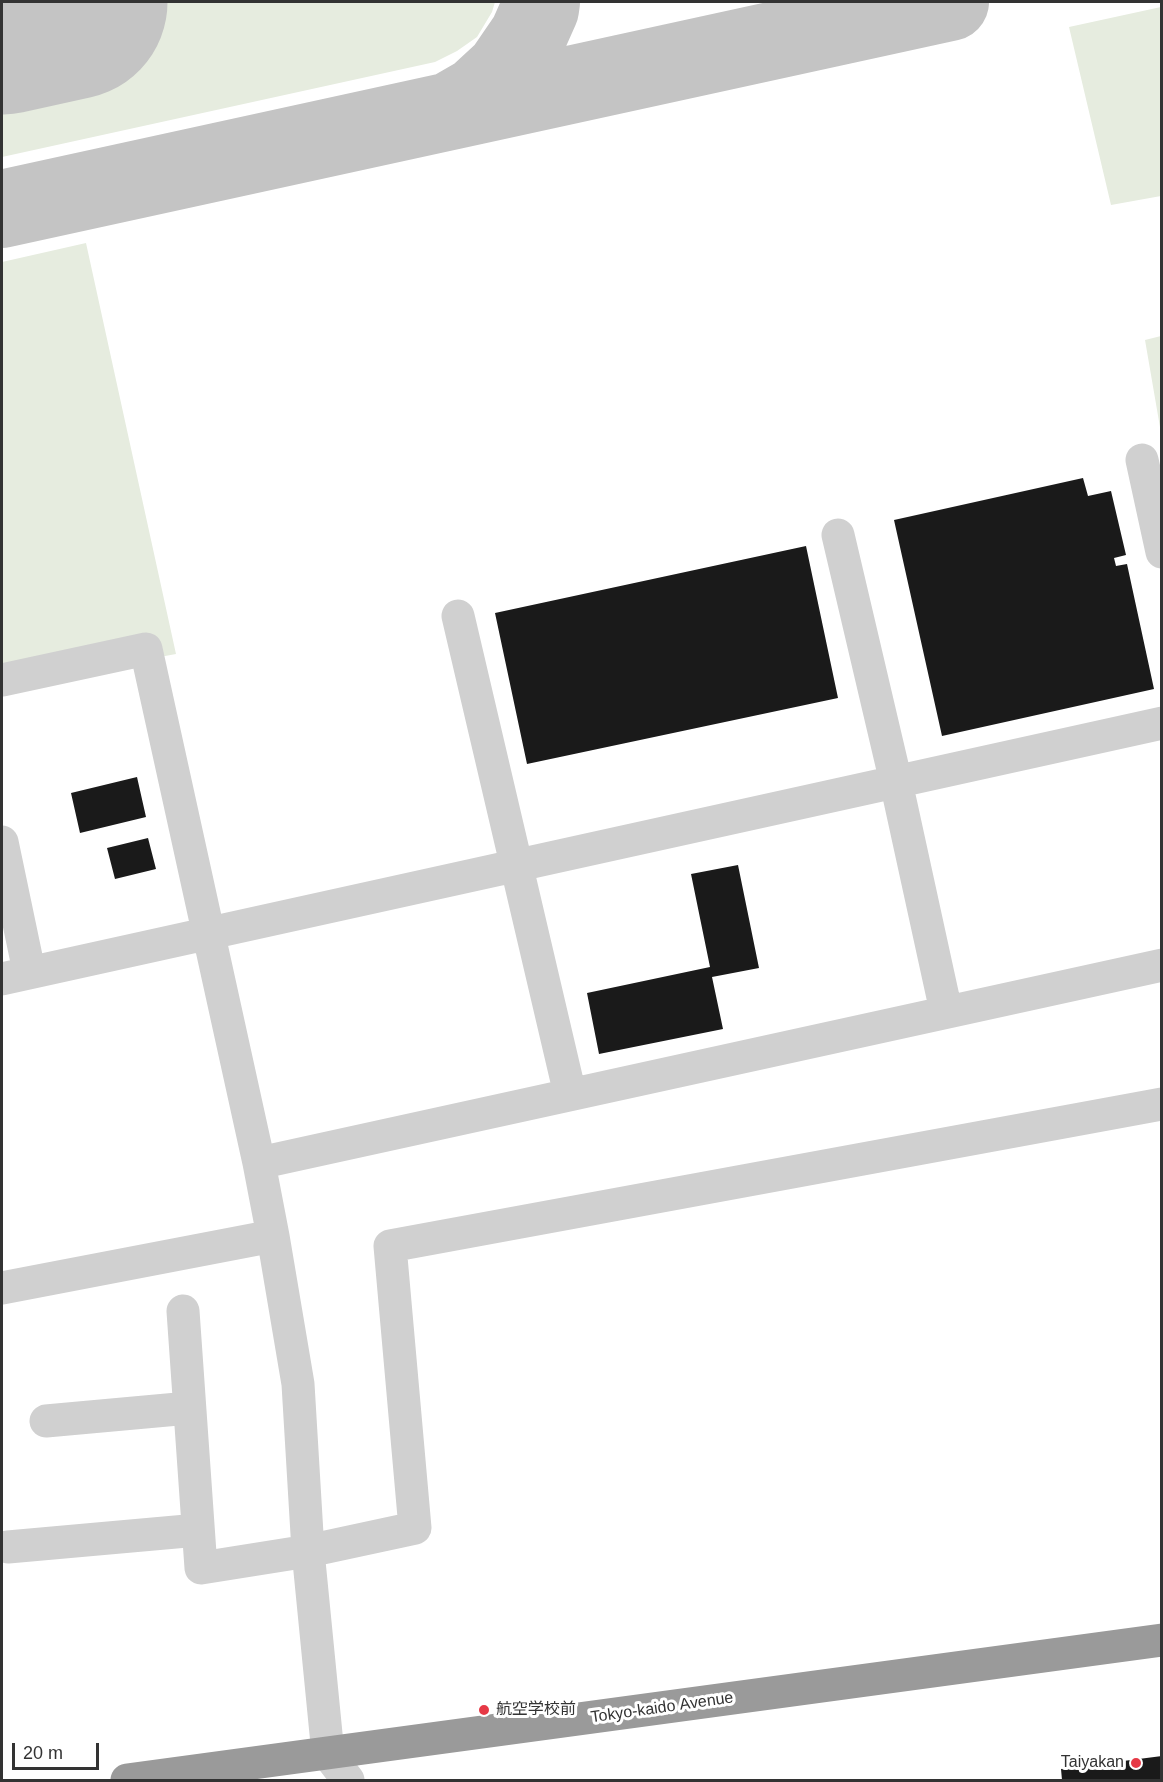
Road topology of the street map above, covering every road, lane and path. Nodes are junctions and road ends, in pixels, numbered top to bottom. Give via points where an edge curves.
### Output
1 (1142, 460) dead end
2 (838, 535) dead end
3 (1161, 552) edge
4 (458, 616) dead end
5 (2, 680) edge
6 (1161, 723) edge
7 (896, 782) junction
8 (2, 842) edge
9 (517, 867) junction
10 (209, 933) junction
11 (1161, 965) edge
12 (15, 975) edge
13 (946, 1011) junction
14 (570, 1094) junction
15 (1161, 1104) edge
16 (259, 1163) junction
17 (273, 1236) junction
18 (2, 1288) edge
19 (183, 1311) dead end
20 (189, 1408) junction
21 (46, 1422) dead end
22 (198, 1530) junction
23 (8, 1547) dead end
24 (308, 1551) junction
25 (1161, 1640) edge
26 (328, 1754) junction
27 (127, 1780) edge
28 (348, 1780) edge

1 - 3 street
2 - 7 street
4 - 9 street
5 - 10 street via 146,649
6 - 7 street
7 - 9 street
7 - 13 street
8 - 12 street
9 - 10 street
9 - 14 street
10 - 12 street
10 - 16 street
11 - 13 street
13 - 14 street
14 - 16 street
15 - 24 street via 390,1246 415,1528
16 - 17 street
17 - 18 street
17 - 24 street via 298,1384
19 - 20 street
20 - 21 street
20 - 22 street
22 - 23 street
22 - 24 street via 201,1568
24 - 26 street
25 - 26 highway, Tokyo-kaido Avenue
26 - 27 highway, Tokyo-kaido Avenue
26 - 28 street

